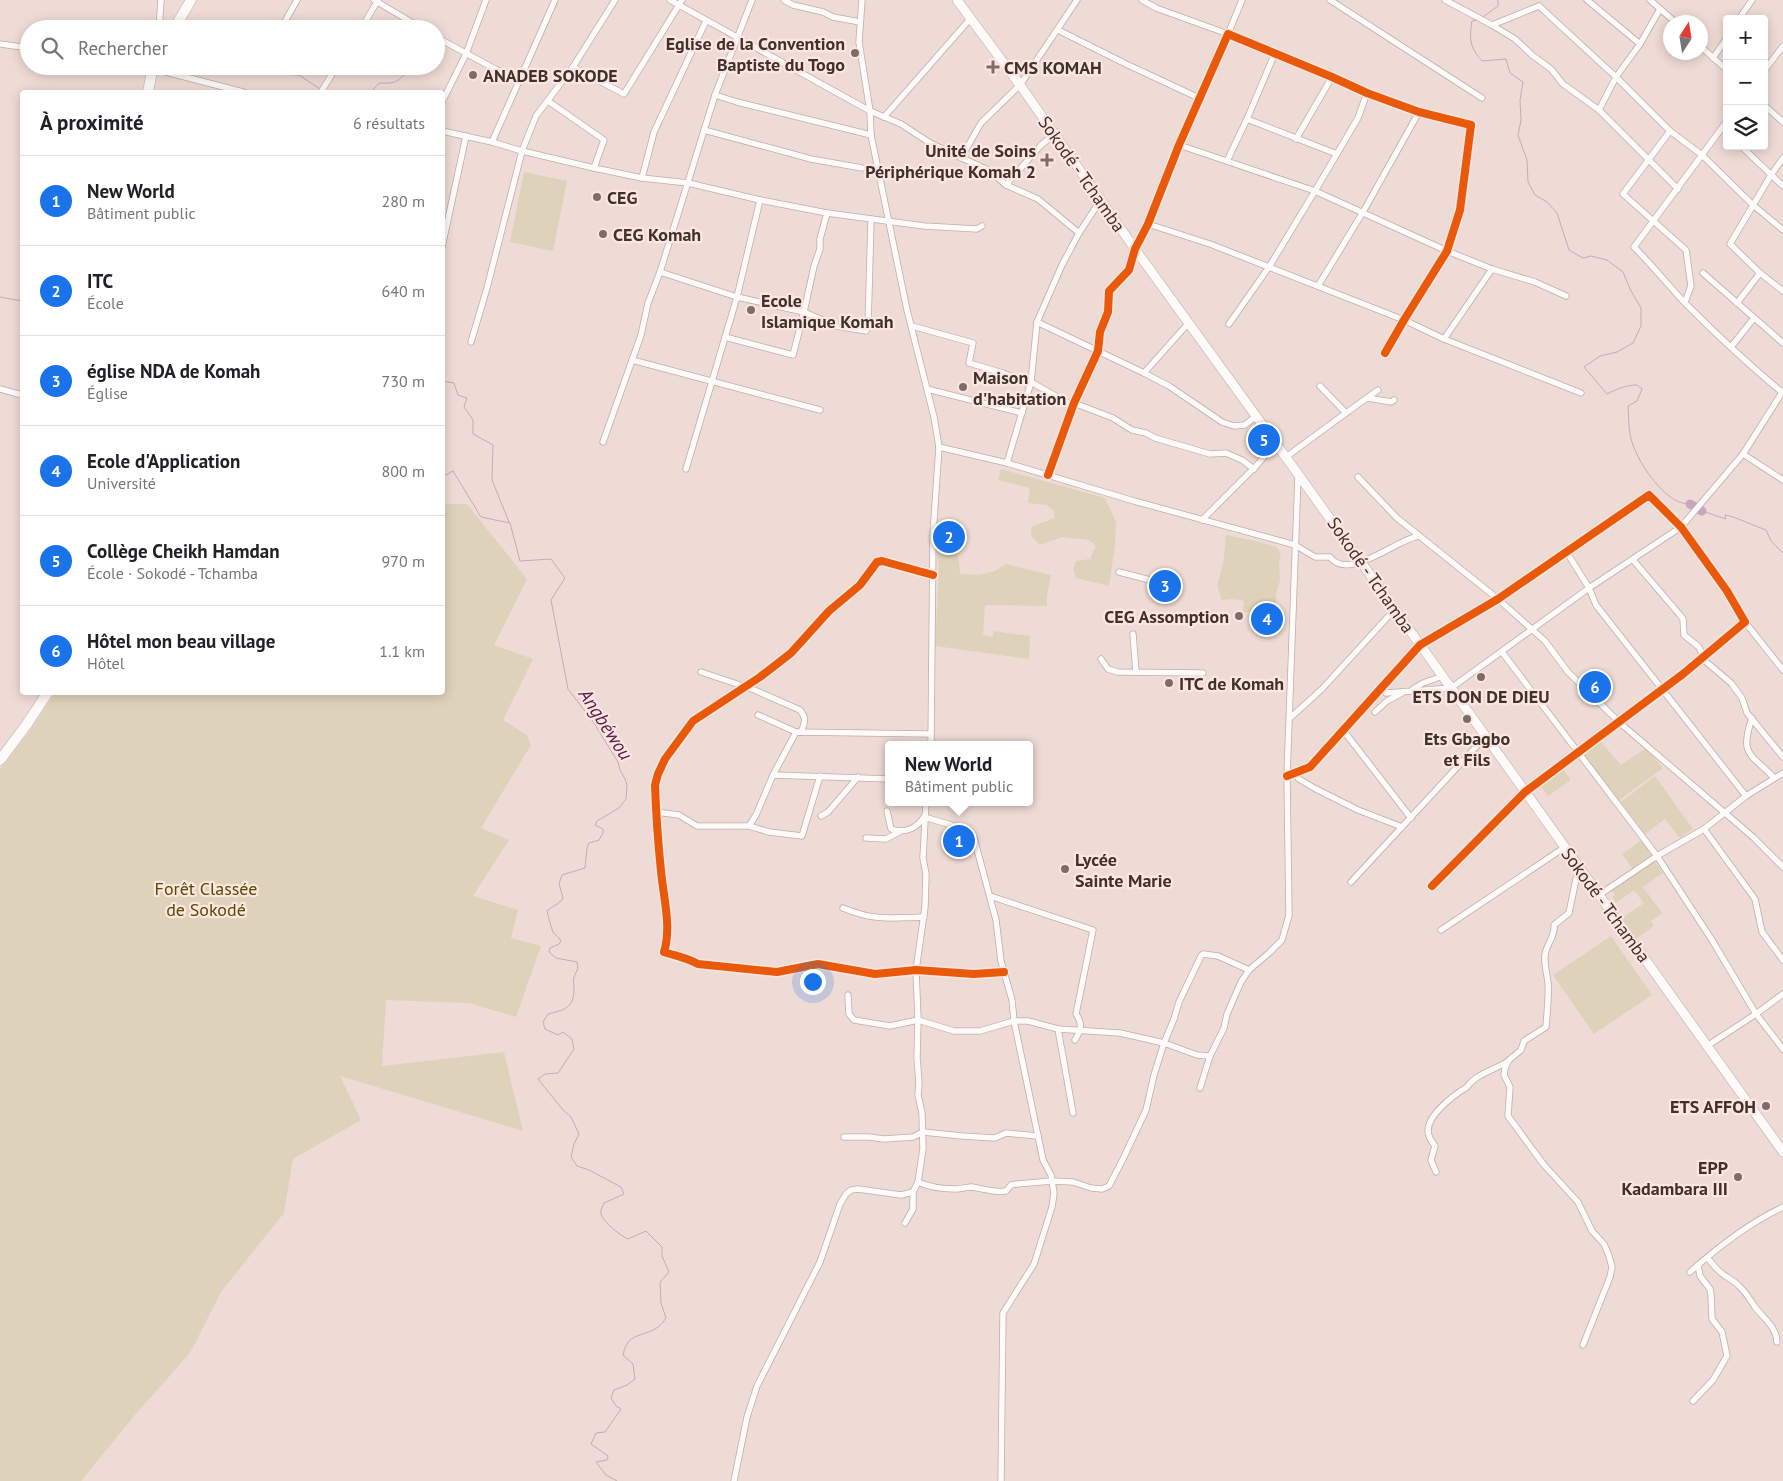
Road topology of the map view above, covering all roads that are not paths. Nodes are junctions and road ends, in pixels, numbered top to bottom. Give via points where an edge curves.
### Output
1 (161, 0) edge
2 (191, 0) edge
3 (486, 0) edge
4 (555, 0) edge
5 (615, 0) edge
6 (670, 0) edge
7 (752, 0) edge
8 (784, 0) edge
9 (862, 0) edge
10 (958, 0) edge
11 (1077, 0) edge
12 (1142, 0) edge
13 (1242, 0) edge
14 (1330, 0) edge
15 (1445, 0) edge
16 (1587, 0) edge
17 (1650, 0) edge
18 (1752, 0) edge
19 (296, 1) edge
20 (376, 1) edge
21 (680, 3) edge
22 (1540, 3) edge
23 (1660, 9) junction
24 (1667, 15) edge
25 (1743, 15) edge
26 (971, 18) junction
27 (160, 20) edge
28 (179, 20) edge
29 (286, 20) edge
30 (365, 20) edge
31 (408, 20) edge
32 (706, 21) junction
33 (860, 22) junction
34 (1489, 23) junction
35 (1058, 30) junction
36 (1228, 34) junction
37 (736, 38) junction
38 (445, 42) edge
39 (0, 44) edge
40 (1640, 44) junction
41 (1723, 44) edge
42 (1783, 46) edge
43 (20, 47) edge
44 (1275, 53) junction
45 (1708, 53) edge
46 (466, 54) junction
47 (1713, 58) junction
48 (1768, 66) edge
49 (573, 67) junction
50 (1723, 67) edge
51 (149, 75) edge
52 (180, 75) edge
53 (332, 75) edge
54 (1332, 76) junction
55 (1616, 77) junction
56 (520, 79) junction
57 (1020, 85) junction
58 (148, 90) edge
59 (236, 90) edge
60 (322, 90) edge
61 (1367, 93) junction
62 (715, 95) junction
63 (445, 96) edge
64 (1199, 98) junction
65 (1482, 98) dead end
66 (548, 101) junction
67 (1768, 109) edge
68 (1599, 110) junction
69 (870, 111) junction
70 (1419, 112) junction
71 (884, 117) junction
72 (1247, 119) junction
73 (1783, 122) edge
74 (1722, 128) edge
75 (704, 130) junction
76 (1670, 131) junction
77 (445, 132) edge
78 (1054, 134) junction
79 (871, 135) junction
80 (466, 136) junction
81 (1296, 138) junction
82 (492, 142) junction
83 (1179, 145) junction
84 (1745, 150) edge
85 (522, 151) junction
86 (1337, 154) junction
87 (1702, 155) junction
88 (961, 158) junction
89 (1783, 158) edge
90 (1648, 160) junction
91 (1227, 162) junction
92 (594, 168) junction
93 (862, 168) dead end
94 (1771, 175) junction
95 (642, 178) junction
96 (688, 183) junction
97 (1006, 185) junction
98 (1783, 186) edge
99 (1678, 189) junction
100 (1315, 191) junction
101 (760, 200) junction
102 (1100, 200) junction
103 (1753, 205) junction
104 (1363, 212) junction
105 (827, 213) junction
106 (871, 220) junction
107 (1654, 220) junction
108 (888, 222) junction
109 (1148, 224) junction
110 (982, 226) dead end
111 (1783, 230) edge
112 (1079, 232) junction
113 (445, 233) edge
114 (1135, 249) junction
115 (1447, 251) junction
116 (1269, 267) junction
117 (1492, 269) junction
118 (660, 272) junction
119 (1760, 272) junction
120 (1703, 273) dead end
121 (1318, 286) junction
122 (1783, 291) edge
123 (1566, 296) dead end
124 (737, 297) junction
125 (1685, 302) junction
126 (1737, 303) junction
127 (804, 312) junction
128 (1754, 318) junction
129 (1404, 320) junction
130 (1037, 322) junction
131 (1229, 324) dead end
132 (912, 326) junction
133 (1186, 327) dead end
134 (725, 337) junction
135 (1444, 339) junction
136 (471, 342) dead end
137 (1783, 343) edge
138 (1731, 348) junction
139 (1098, 351) junction
140 (1386, 353) dead end
141 (632, 360) junction
142 (1144, 373) junction
143 (712, 381) junction
144 (1031, 384) junction
145 (1320, 386) dead end
146 (0, 389) edge
147 (927, 389) junction
148 (1378, 390) dead end
149 (1783, 392) edge
150 (1581, 393) dead end
151 (20, 394) edge
152 (1368, 398) junction
153 (1394, 400) dead end
154 (1074, 405) junction
155 (820, 410) dead end
156 (1346, 412) junction
157 (1022, 413) junction
158 (1256, 416) junction
159 (603, 442) dead end
160 (1276, 443) junction
161 (939, 447) junction
162 (1743, 454) junction
163 (1286, 457) junction
164 (1007, 463) junction
165 (1254, 468) junction
166 (686, 469) dead end
167 (1298, 474) junction
168 (1048, 475) junction
169 (1358, 477) dead end
170 (1783, 480) edge
171 (1202, 520) junction
172 (1681, 527) junction
173 (1419, 536) junction
174 (1295, 545) junction
175 (1566, 551) junction
176 (1633, 560) junction
177 (1361, 562) junction
178 (1119, 572) dead end
179 (933, 575) junction
180 (1154, 581) dead end
181 (1590, 588) junction
182 (1498, 599) junction
183 (1395, 609) junction
184 (1745, 622) junction
185 (1532, 630) junction
186 (1133, 634) dead end
187 (1420, 645) junction
188 (1502, 652) junction
189 (1702, 658) junction
190 (1101, 659) dead end
191 (1783, 670) edge
192 (701, 672) dead end
193 (1136, 672) junction
194 (1203, 672) dead end
195 (1443, 676) junction
196 (1383, 686) junction
197 (744, 687) junction
198 (1451, 688) junction
199 (1662, 689) junction
200 (1402, 692) junction
201 (1386, 693) junction
202 (46, 695) edge
203 (1387, 701) junction
204 (1375, 712) dead end
205 (758, 714) dead end
206 (1290, 718) junction
207 (1752, 718) junction
208 (1620, 723) junction
209 (1344, 730) junction
210 (798, 732) junction
211 (931, 734) junction
212 (1486, 736) junction
213 (930, 741) edge
214 (1577, 753) junction
215 (1783, 757) edge
216 (0, 760) edge
217 (1294, 773) junction
218 (1783, 774) edge
219 (773, 775) junction
220 (820, 776) junction
221 (1288, 776) junction
222 (858, 777) junction
223 (1774, 778) junction
224 (885, 779) edge
225 (1525, 792) junction
226 (1746, 796) junction
227 (925, 806) edge
228 (887, 811) dead end
229 (656, 812) junction
230 (1724, 812) junction
231 (821, 816) dead end
232 (924, 817) junction
233 (1410, 818) junction
234 (749, 826) junction
235 (1402, 827) junction
236 (1704, 829) junction
237 (901, 831) junction
238 (866, 838) dead end
239 (1564, 847) junction
240 (1657, 856) junction
241 (1783, 867) edge
242 (1582, 872) junction
243 (1351, 882) dead end
244 (1432, 886) dead end
245 (1599, 895) junction
246 (990, 896) junction
247 (843, 908) dead end
248 (924, 917) junction
249 (1441, 930) dead end
250 (918, 954) junction
251 (1783, 960) edge
252 (916, 970) junction
253 (1249, 970) junction
254 (945, 972) junction
255 (1004, 972) junction
256 (1783, 994) edge
257 (848, 996) dead end
258 (1756, 1014) junction
259 (918, 1020) junction
260 (1014, 1022) junction
261 (1058, 1029) junction
262 (1081, 1031) junction
263 (1075, 1040) dead end
264 (1164, 1043) junction
265 (1707, 1046) junction
266 (1783, 1049) edge
267 (1210, 1056) junction
268 (1509, 1061) junction
269 (1200, 1088) dead end
270 (1073, 1113) dead end
271 (923, 1132) junction
272 (1038, 1136) junction
273 (844, 1137) dead end
274 (1783, 1152) edge
275 (1436, 1172) dead end
276 (1052, 1181) junction
277 (918, 1182) junction
278 (912, 1192) junction
279 (1783, 1207) edge
280 (905, 1223) dead end
281 (1707, 1258) junction
282 (1698, 1265) junction
283 (1690, 1272) dead end
284 (1777, 1342) dead end
285 (1583, 1345) dead end
286 (1693, 1401) dead end
287 (734, 1481) edge
288 (1001, 1481) edge

1 - 27 street
2 - 28 highway
3 - 46 street
4 - 56 street
5 - 49 street
6 - 21 street
7 - 37 street
8 - 33 street via 833,17
9 - 33 street
10 - 26 main road, Sokodé - Tchamba
11 - 35 street
12 - 36 street
13 - 36 street
14 - 65 street
15 - 34 street
16 - 40 street
17 - 23 street
18 - 25 street
19 - 29 street
20 - 30 street
20 - 31 street
21 - 32 street
21 - 49 street via 624,94
22 - 34 street
22 - 55 street
23 - 24 street
23 - 40 street
26 - 57 main road, Sokodé - Tchamba
26 - 71 street
32 - 37 street
32 - 95 street via 654,132
33 - 69 street via 859,42
34 - 68 street via 1515,39 1551,69 1563,84
35 - 57 street
35 - 64 street
36 - 44 street
36 - 64 street
37 - 62 street
37 - 69 street
38 - 46 street
39 - 43 street
40 - 55 street
41 - 47 street
42 - 48 street
44 - 54 street
44 - 72 street
45 - 47 street
46 - 56 street
46 - 63 street
47 - 50 street
49 - 66 street
51 - 58 highway
52 - 59 street
53 - 60 street
54 - 61 street
54 - 81 street
55 - 68 street
55 - 76 street
56 - 82 street
57 - 78 main road, Sokodé - Tchamba
57 - 88 street via 981,123
61 - 70 street
61 - 86 street via 1358,118
62 - 75 street
62 - 79 street
64 - 83 street
66 - 85 street via 536,116
66 - 92 street via 604,140
67 - 73 street
68 - 90 street
69 - 71 street
69 - 79 street
70 - 104 street
70 - 115 street via 1471,125 1460,210
71 - 88 street
72 - 81 street
72 - 91 street
74 - 87 street
75 - 93 street via 811,159
75 - 96 street
76 - 87 street
76 - 90 street
77 - 80 street
78 - 97 street
78 - 102 main road, Sokodé - Tchamba
79 - 108 street
80 - 82 street
80 - 113 street
81 - 86 street
82 - 85 street
83 - 91 street
83 - 109 street
84 - 94 street
85 - 92 street
85 - 136 street
86 - 100 street
87 - 99 street
87 - 103 street
88 - 97 street via 990,171
89 - 94 street
90 - 99 street
90 - 107 street via 1624,194
91 - 100 street
92 - 95 street
94 - 98 street
94 - 103 street
95 - 96 street
96 - 101 street
96 - 118 street
97 - 112 street via 1038,199
99 - 107 street
100 - 104 street
100 - 116 street
101 - 105 street
101 - 124 street
102 - 112 street
102 - 114 main road, Sokodé - Tchamba
103 - 111 street
103 - 119 street via 1730,244
104 - 115 street
104 - 121 street
105 - 106 street
105 - 127 street
106 - 108 street
106 - 127 street via 866,331 836,326
107 - 125 street via 1686,250 1691,286
107 - 125 street via 1634,247
108 - 110 street via 977,229
108 - 132 street
109 - 114 street
109 - 116 street
112 - 130 street
114 - 139 street via 1129,270 1109,291 1108,312 1100,332
114 - 158 main road, Sokodé - Tchamba
115 - 117 street
115 - 129 street
116 - 121 street
116 - 131 street
117 - 123 street via 1535,282
117 - 135 street
118 - 124 street
118 - 141 street
119 - 122 street
119 - 126 street
120 - 126 street
121 - 129 street
124 - 127 street
124 - 134 street
125 - 138 street
126 - 128 street
127 - 134 street via 793,355
128 - 137 street
128 - 138 street
129 - 135 street
129 - 140 street
130 - 139 street
130 - 144 street
132 - 144 street via 973,344 969,363
132 - 147 street
133 - 142 street
134 - 143 street
135 - 150 street
138 - 149 street
139 - 142 street
139 - 154 street
141 - 143 street
141 - 159 street
142 - 158 street via 1222,422 1245,425
143 - 155 street
143 - 166 street
144 - 154 street
144 - 157 street
145 - 156 street
146 - 151 street
147 - 157 street
147 - 161 street
148 - 152 street
149 - 162 street
152 - 153 street
152 - 156 street
154 - 165 street via 1113,418 1132,430 1155,438 1210,454 1226,453
154 - 168 street
156 - 163 street
157 - 164 street
158 - 160 main road, Sokodé - Tchamba
160 - 163 main road, Sokodé - Tchamba
160 - 165 street
161 - 164 street
161 - 179 street
162 - 170 street
162 - 172 street
163 - 167 main road, Sokodé - Tchamba
164 - 168 street
165 - 171 street
167 - 174 street
167 - 177 main road, Sokodé - Tchamba
168 - 171 street
169 - 173 street
171 - 174 street
172 - 175 street via 1649,495
172 - 176 street
172 - 184 street
173 - 177 street
173 - 182 street
174 - 177 street via 1315,557 1330,557 1340,565
174 - 206 street
175 - 181 street
175 - 182 street
176 - 181 street
176 - 189 street via 1683,619 1684,634 1699,647
177 - 183 main road, Sokodé - Tchamba
178 - 180 street
179 - 197 street via 877,562 860,585 791,653
179 - 211 street
181 - 185 street
181 - 199 street via 1596,605
182 - 185 street
182 - 187 street
183 - 187 main road, Sokodé - Tchamba
183 - 206 street via 1322,689
184 - 189 street
184 - 191 street
185 - 188 street
185 - 208 street via 1568,672
186 - 193 street
187 - 195 main road, Sokodé - Tchamba
187 - 196 street
188 - 198 street
188 - 214 street
189 - 199 street
189 - 207 street via 1731,683
190 - 193 street via 1108,669
192 - 197 street
193 - 194 street
195 - 198 main road, Sokodé - Tchamba
195 - 200 street
196 - 201 street
196 - 209 street
197 - 210 street via 800,710 806,721
197 - 229 street via 698,717 680,737 658,774
198 - 200 street
198 - 212 main road, Sokodé - Tchamba
199 - 208 street
199 - 226 street
200 - 201 street
200 - 203 street
201 - 203 street
202 - 216 highway
203 - 204 street
205 - 210 street
206 - 221 street
207 - 215 street
207 - 223 street via 1746,733 1746,746 1752,757
208 - 214 street
208 - 230 street
209 - 217 street via 1310,767
209 - 233 street
210 - 211 street
210 - 219 street
211 - 213 street
212 - 225 main road, Sokodé - Tchamba
212 - 233 street
214 - 225 street
214 - 240 street
217 - 221 street
217 - 235 street via 1316,789 1358,810
218 - 223 street
219 - 220 street
219 - 234 street
220 - 222 street
220 - 234 street via 802,836
221 - 253 street via 1289,915 1282,940
222 - 224 street
222 - 231 street
223 - 226 street
225 - 239 main road, Sokodé - Tchamba
225 - 244 street
226 - 230 street
227 - 232 street
228 - 237 street via 892,829
229 - 234 street via 679,815 697,826
229 - 252 street via 666,898 664,952 698,964 778,972 818,964 875,974
230 - 236 street
230 - 241 street
232 - 237 street via 916,827
232 - 246 street via 969,832 974,838
232 - 248 street
233 - 235 street
235 - 243 street
236 - 240 street
236 - 251 street via 1755,899 1762,932
237 - 238 street via 886,838
239 - 242 main road, Sokodé - Tchamba
239 - 249 street
240 - 245 street
240 - 258 street
242 - 245 main road, Sokodé - Tchamba
242 - 268 street via 1576,879 1569,913 1554,925 1555,931 1545,952 1548,982 1546,1027 1524,1041 1521,1050
245 - 265 main road, Sokodé - Tchamba
246 - 255 street
246 - 262 street via 1093,930 1076,1014 1081,1022
247 - 248 street via 878,919
248 - 250 street
250 - 252 street
250 - 254 street via 922,965
252 - 254 street
252 - 259 street
253 - 264 street via 1218,956 1200,956
253 - 267 street
254 - 255 street
255 - 260 street
256 - 258 street
257 - 259 street via 849,1014 854,1020 890,1026
258 - 265 street
258 - 266 street
259 - 260 street via 954,1031 980,1031
259 - 271 street via 918,1095
260 - 261 street via 1028,1021
260 - 272 street
261 - 262 street
261 - 270 street
262 - 263 street
262 - 264 street via 1120,1033
264 - 267 street via 1197,1055
264 - 276 street via 1146,1110 1109,1186 1097,1189 1073,1182
265 - 274 main road, Sokodé - Tchamba
267 - 269 street
268 - 275 street via 1470,1082 1440,1108 1428,1131 1435,1146 1431,1160
268 - 285 street via 1504,1075 1510,1087 1509,1118 1544,1165 1578,1202 1592,1231 1610,1256 1610,1277
271 - 272 street via 995,1138 1006,1132
271 - 273 street via 913,1137 884,1139
271 - 277 street
272 - 276 street
276 - 277 street via 1011,1185 1006,1191 997,1192
276 - 288 street via 1052,1207 1034,1264 1003,1313
277 - 278 street
278 - 280 street via 913,1209
278 - 287 street via 901,1195 858,1189 846,1194 820,1262 757,1386
279 - 281 street via 1764,1216
281 - 282 street
281 - 284 street via 1716,1269 1733,1280 1767,1318
282 - 283 street
282 - 286 street via 1700,1276 1711,1295 1712,1319 1722,1332 1727,1350 1716,1375

